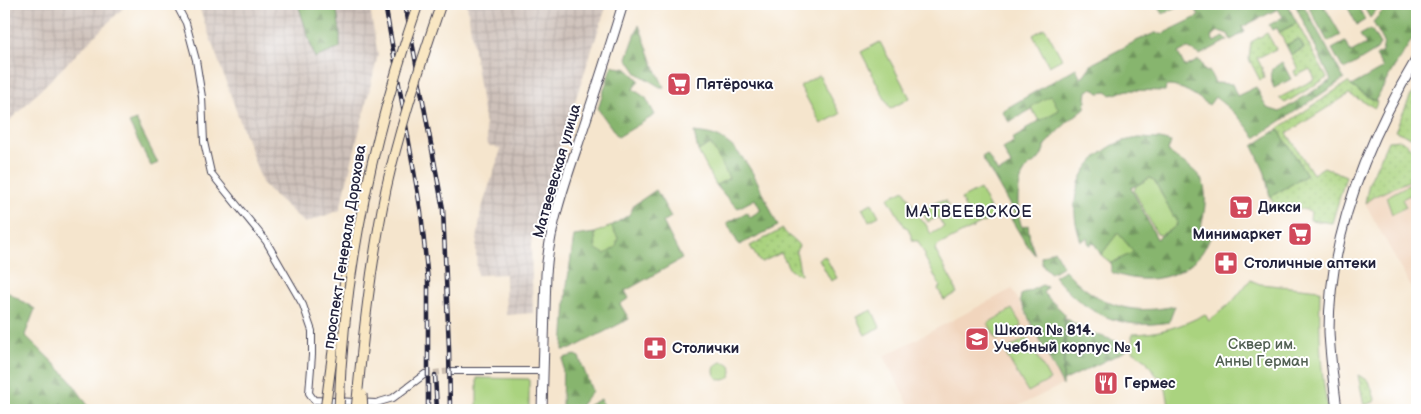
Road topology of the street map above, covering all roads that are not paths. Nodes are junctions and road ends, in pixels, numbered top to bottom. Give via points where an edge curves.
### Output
1 (176, 4) edge
2 (418, 4) edge
3 (441, 4) edge
4 (623, 4) edge
5 (1417, 58) edge
6 (368, 176) junction
7 (361, 356) junction
8 (452, 371) tunnel mouth
9 (543, 372) junction
10 (425, 374) tunnel mouth
11 (325, 410) edge
12 (339, 410) edge
13 (356, 410) edge
14 (362, 410) edge
15 (542, 410) edge
16 (1337, 410) edge

1 - 10 street via 186,24 196,60 204,142 211,173 266,241 302,305 312,331 309,393 314,400 376,403 393,398
2 - 6 main road, проспект Генерала Дорохова, bridge via 385,106
3 - 7 main road, проспект Генерала Дорохова, bridge via 406,108 386,189
4 - 9 street, Матвеевская улица via 551,230 547,254
5 - 16 street via 1378,130 1359,174 1340,240 1329,331
6 - 11 main road, bridge via 356,218
6 - 12 main road, проспект Генерала Дорохова, bridge via 346,310
7 - 13 main road, проспект Генерала Дорохова, bridge
7 - 14 main road, bridge
8 - 9 street
9 - 15 street, Матвеевская улица

